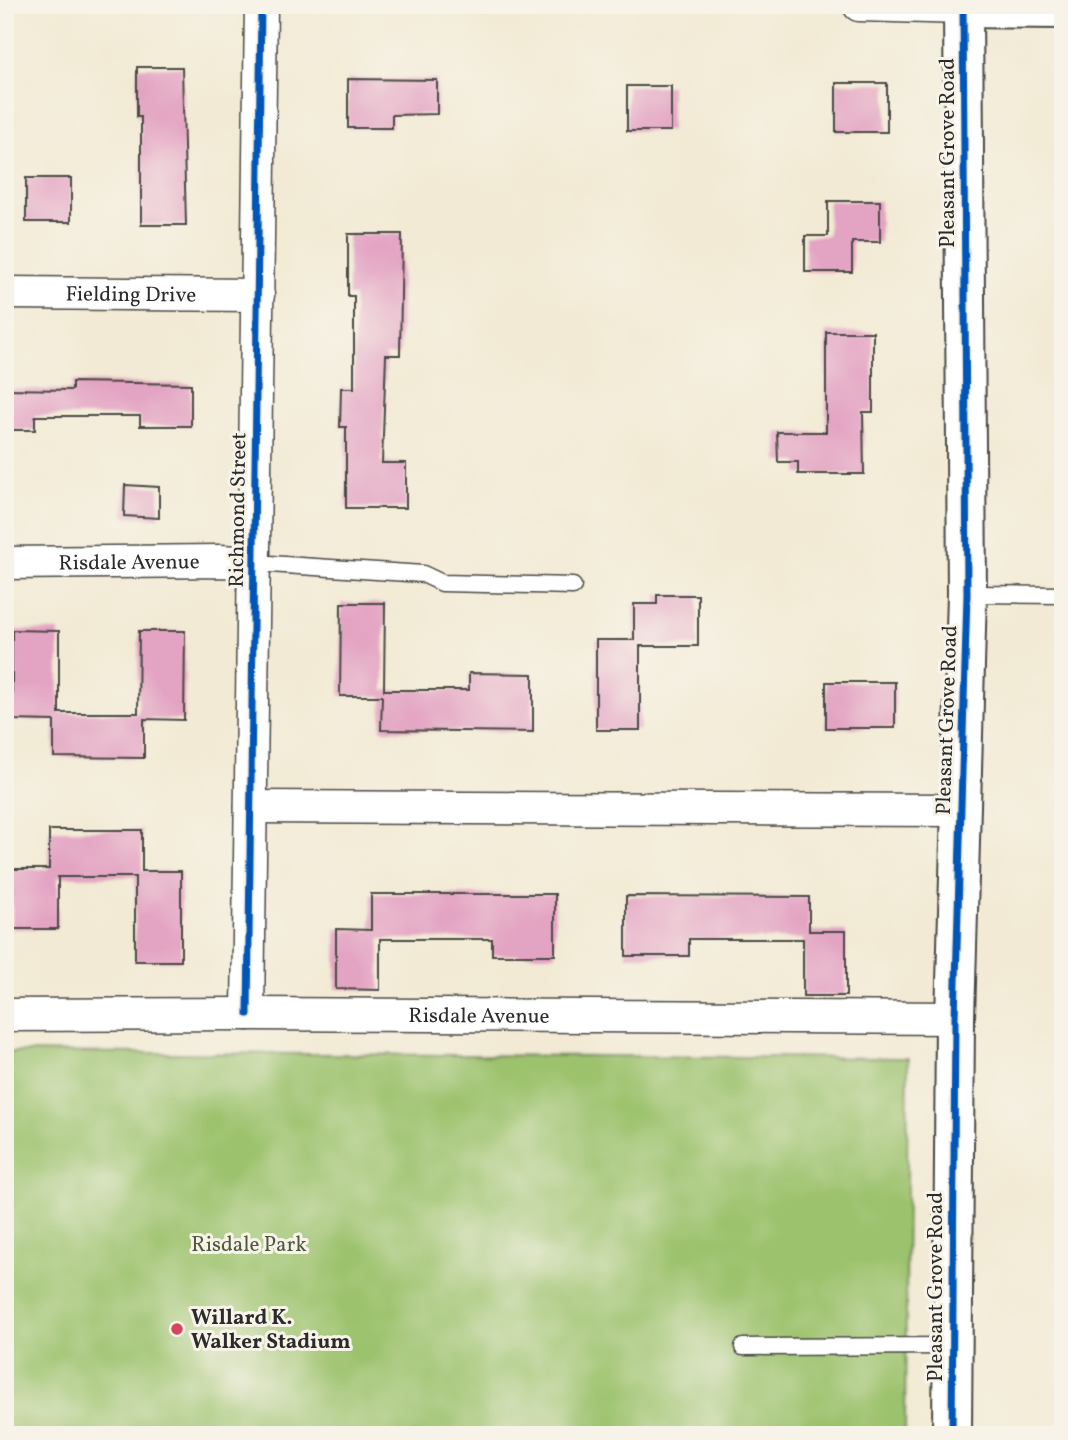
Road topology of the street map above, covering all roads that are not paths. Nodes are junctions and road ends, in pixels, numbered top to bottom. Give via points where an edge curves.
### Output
1 (261, 5) edge
2 (859, 5) edge
3 (963, 7) edge
4 (1063, 9) edge
5 (5, 293) edge
6 (258, 295) junction
7 (254, 563) junction
8 (5, 564) edge
9 (573, 586) dead end
10 (967, 594) junction
11 (1063, 595) edge
12 (251, 807) junction
13 (961, 810) junction
14 (248, 1014) junction
15 (5, 1015) edge
16 (955, 1018) junction
17 (953, 1346) junction
18 (743, 1347) dead end
19 (952, 1435) edge

1 - 6 street, Richmond Street
2 - 3 street
3 - 4 street
3 - 10 street, Pleasant Grove Road
5 - 6 street, Fielding Drive
6 - 7 street, Richmond Street
7 - 8 street, Risdale Avenue
7 - 9 lane via 423,574 442,583
7 - 12 street, Richmond Street
10 - 11 lane
10 - 13 street, Pleasant Grove Road
12 - 13 street
12 - 14 street, Richmond Street
13 - 16 street, Pleasant Grove Road
14 - 15 street, Risdale Avenue
14 - 16 street, Risdale Avenue
16 - 17 street, Pleasant Grove Road
17 - 18 lane
17 - 19 street, Pleasant Grove Road

